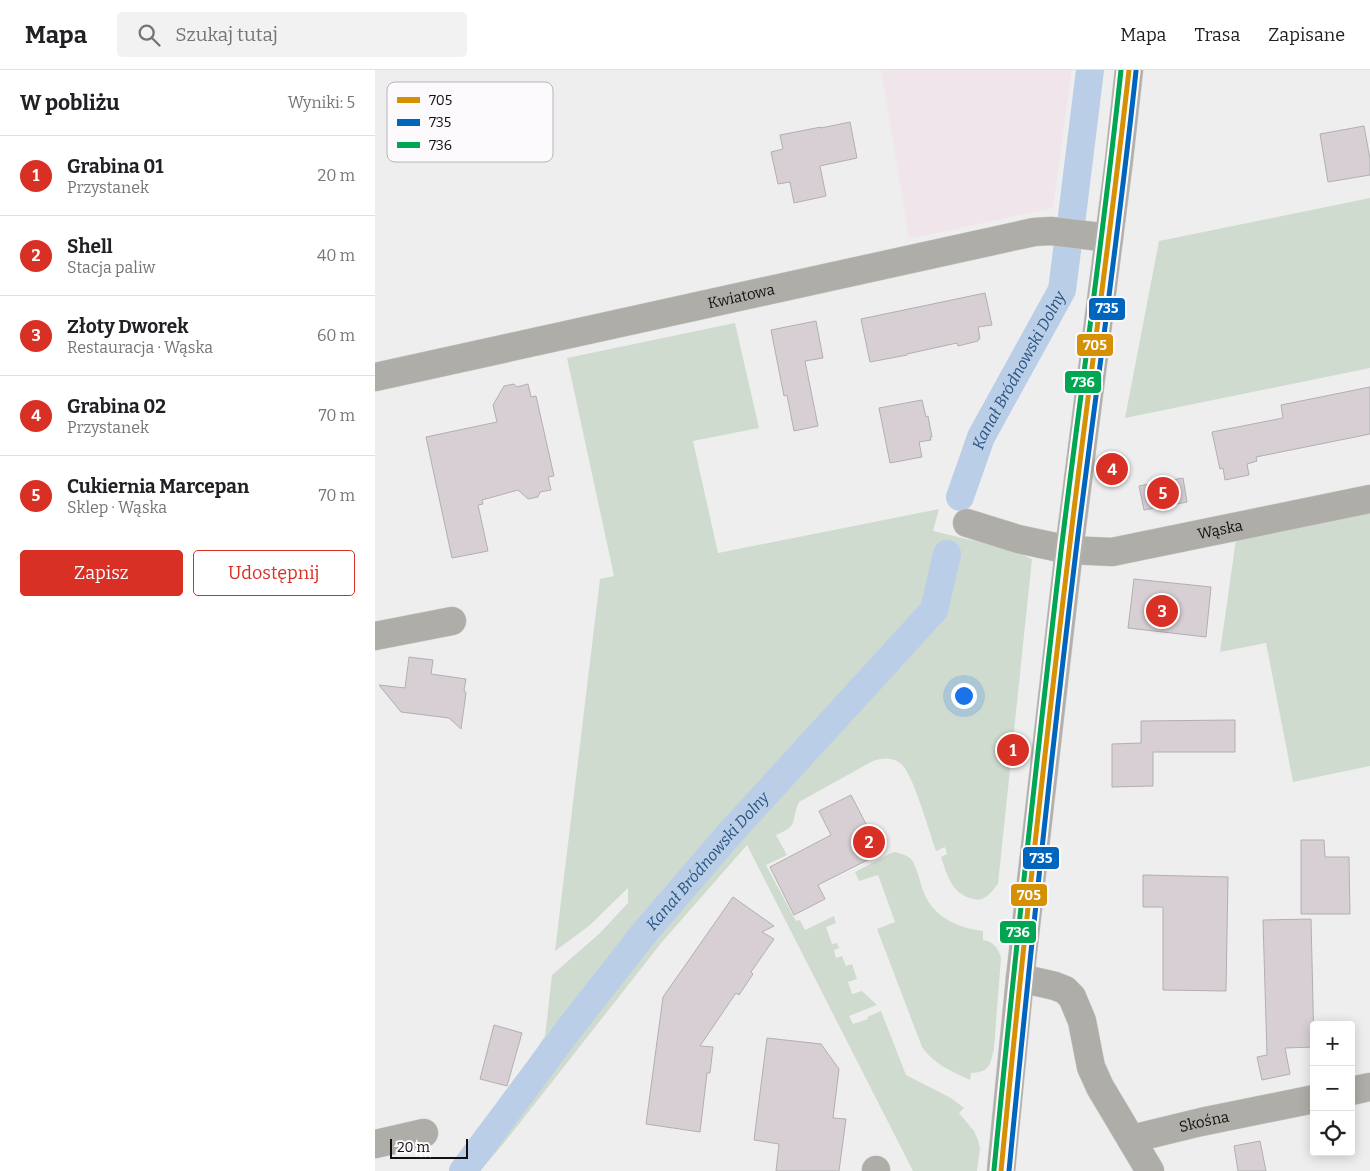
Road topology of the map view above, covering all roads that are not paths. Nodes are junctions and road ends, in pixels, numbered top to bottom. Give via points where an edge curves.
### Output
1 (1129, 70) edge
2 (1109, 238) junction
3 (375, 377) edge
4 (1370, 499) edge
5 (967, 523) dead end
6 (1069, 550) junction
7 (452, 621) dead end
8 (375, 636) edge
9 (1020, 978) junction
10 (1370, 1087) edge
11 (1355, 1090) edge
12 (1310, 1100) edge
13 (424, 1133) dead end
14 (1131, 1139) junction
15 (375, 1144) edge
16 (1001, 1171) edge
17 (1150, 1171) edge

1 - 2 main road
2 - 3 street, Kwiatowa via 1034,232
2 - 6 main road
4 - 6 street, Wąska via 1112,552
5 - 6 street, Wąska
6 - 9 main road
7 - 8 street
9 - 14 street via 1055,986 1072,997 1082,1021 1091,1067
9 - 16 main road
10 - 11 street
12 - 14 street, Skośna
13 - 15 street
14 - 17 street

